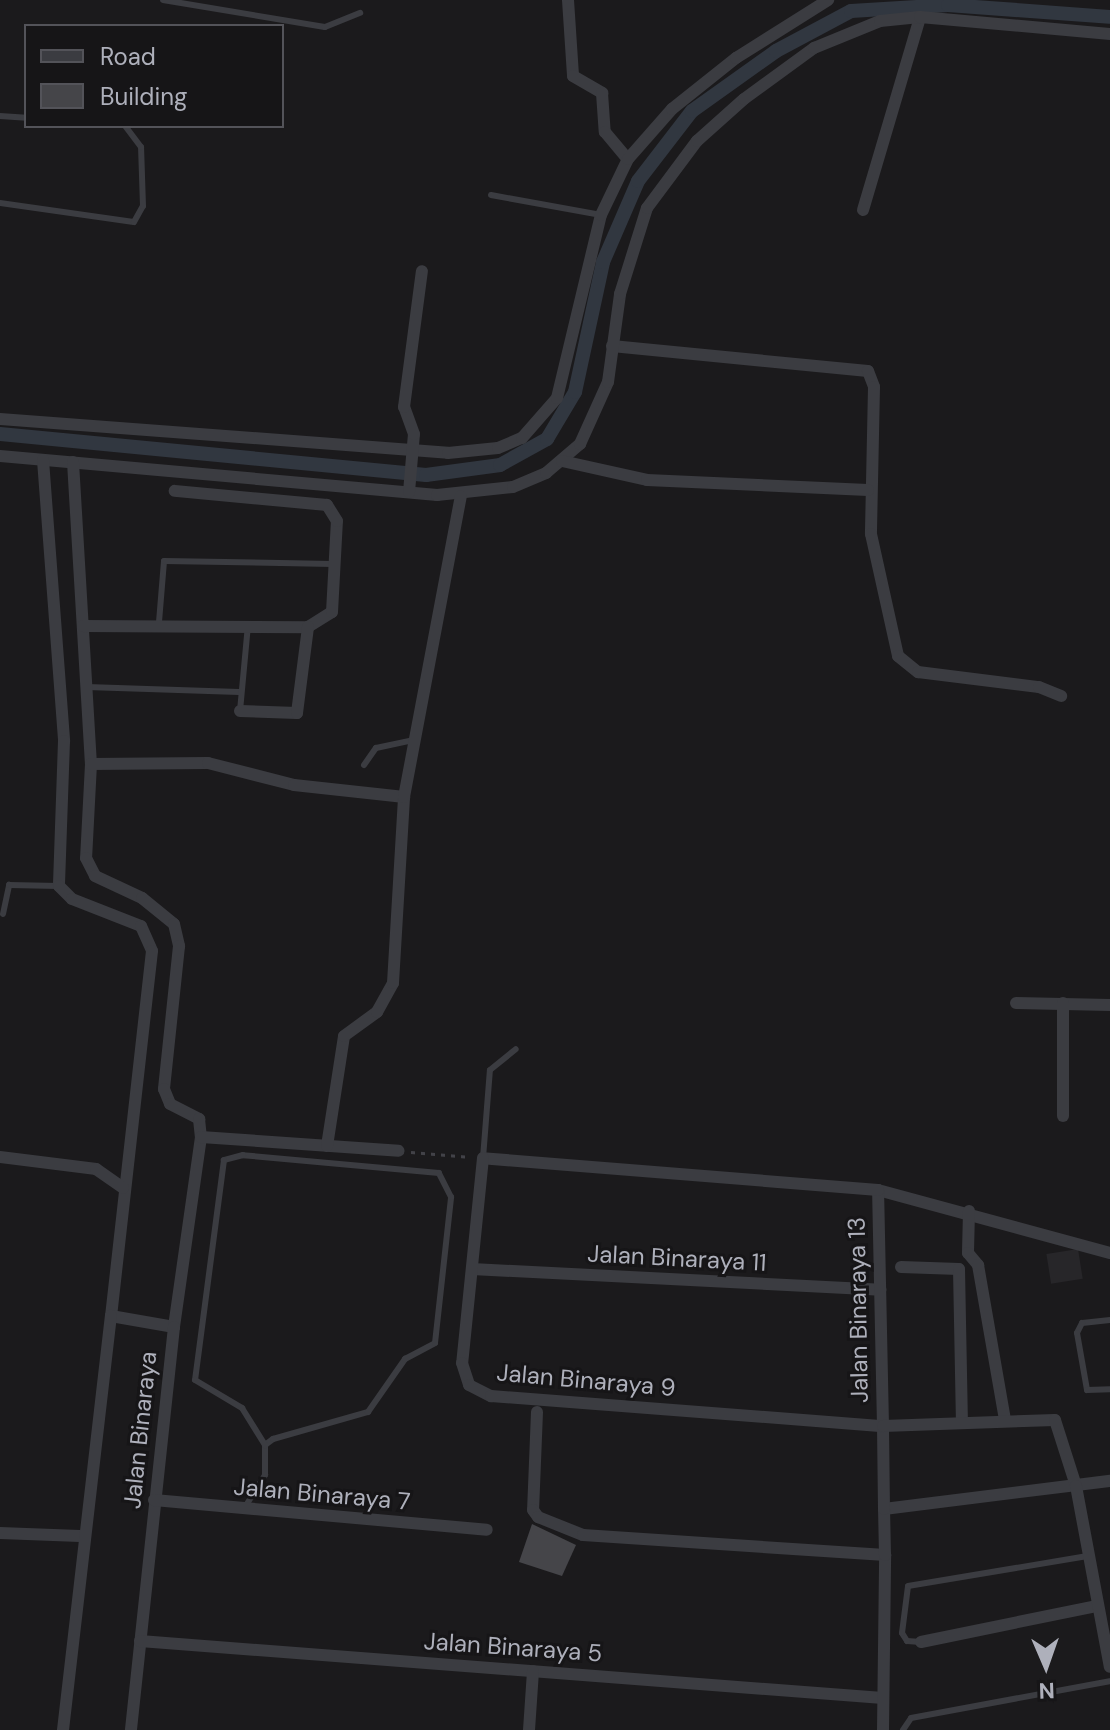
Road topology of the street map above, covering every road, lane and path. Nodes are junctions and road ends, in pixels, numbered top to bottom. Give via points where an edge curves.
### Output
1 (163, 0) edge
2 (568, 0) edge
3 (810, 0) edge
4 (826, 0) edge
5 (360, 13) dead end
6 (920, 17) junction
7 (1110, 34) edge
8 (0, 116) edge
9 (24, 118) edge
10 (127, 128) edge
11 (628, 159) junction
12 (491, 195) dead end
13 (0, 203) edge
14 (863, 210) dead end
15 (601, 215) junction
16 (422, 271) dead end
17 (612, 346) junction
18 (0, 419) edge
19 (413, 453) junction
20 (0, 456) edge
21 (43, 460) junction
22 (562, 461) junction
23 (73, 462) junction
24 (409, 489) junction
25 (868, 490) junction
26 (175, 491) dead end
27 (461, 496) junction
28 (337, 564) junction
29 (159, 622) junction
30 (248, 625) junction
31 (83, 626) junction
32 (308, 627) junction
33 (86, 687) junction
34 (239, 692) junction
35 (1061, 696) dead end
36 (240, 711) joint
37 (414, 740) junction
38 (91, 764) junction
39 (364, 765) dead end
40 (404, 797) junction
41 (59, 886) junction
42 (3, 914) dead end
43 (1016, 1003) dead end
44 (1063, 1003) junction
45 (1110, 1005) edge
46 (516, 1049) dead end
47 (1063, 1116) dead end
48 (201, 1137) junction
49 (327, 1146) junction
50 (399, 1151) joint
51 (0, 1157) edge
52 (483, 1158) junction
53 (123, 1188) junction
54 (878, 1190) junction
55 (969, 1211) junction
56 (968, 1253) junction
57 (1110, 1253) edge
58 (901, 1267) dead end
59 (472, 1269) junction
60 (959, 1269) junction
61 (880, 1290) junction
62 (111, 1316) junction
63 (1110, 1320) edge
64 (174, 1327) junction
65 (1110, 1389) edge
66 (537, 1412) dead end
67 (1005, 1420) junction
68 (962, 1422) junction
69 (883, 1426) junction
70 (265, 1445) junction
71 (1110, 1481) edge
72 (1076, 1486) junction
73 (154, 1500) junction
74 (244, 1508) junction
75 (884, 1509) junction
76 (487, 1530) dead end
77 (0, 1533) edge
78 (80, 1536) junction
79 (885, 1555) junction
80 (1088, 1556) junction
81 (1097, 1606) junction
82 (140, 1641) junction
83 (921, 1642) joint
84 (1110, 1666) edge
85 (533, 1671) junction
86 (1110, 1681) edge
87 (883, 1698) junction
88 (63, 1730) edge
89 (131, 1730) edge
90 (529, 1730) edge
91 (883, 1730) edge
92 (903, 1730) edge

1 - 5 lane via 325,27
2 - 11 street via 573,76 602,93 605,132
3 - 4 street
4 - 11 street via 693,92
6 - 7 street
6 - 14 street
6 - 17 street via 880,21 814,48 697,141 647,208 620,294
8 - 9 lane
10 - 13 lane via 141,147 143,206 134,222
11 - 15 street
12 - 15 lane
15 - 19 street via 566,370 542,422 498,448
16 - 19 street via 404,407
17 - 22 street via 598,413
17 - 25 street via 868,371 874,387
18 - 19 street
19 - 24 street
20 - 21 street
21 - 23 street
21 - 41 street via 64,741
22 - 25 street via 647,480
22 - 27 street via 513,487
23 - 24 street
23 - 31 street
24 - 27 street
25 - 35 street via 871,534 906,667
26 - 28 street via 322,502 337,521
27 - 37 street
28 - 29 lane via 164,561
28 - 32 street via 337,603
29 - 30 street
29 - 31 street
30 - 32 street
30 - 34 lane
31 - 33 street
32 - 36 street via 297,713
33 - 34 lane
33 - 38 street
34 - 36 lane
37 - 39 lane via 376,748
37 - 40 street
38 - 40 street via 208,763 294,785
38 - 48 street via 89,868 167,915 178,935 164,1089 170,1104 199,1119
40 - 49 street via 393,983 377,1012 344,1036
41 - 42 lane via 9,885
41 - 53 street via 72,899 141,926 151,942
43 - 44 street
44 - 45 street
44 - 47 street
46 - 52 lane via 490,1070
48 - 49 street
48 - 64 street, Jalan Binaraya
49 - 50 street
50 - 52 path
51 - 53 street via 96,1169
52 - 54 street, Jalan Binaraya 13
52 - 59 street, Jalan Binaraya 9
53 - 62 street
54 - 55 street
54 - 61 street, Jalan Binaraya 13
55 - 56 street
55 - 57 street
56 - 60 street
56 - 67 street via 978,1265
58 - 60 street
59 - 61 street, Jalan Binaraya 11
59 - 69 street, Jalan Binaraya 9 via 462,1363 469,1385 479,1392
60 - 68 street
61 - 69 street, Jalan Binaraya 13
62 - 64 street
62 - 78 street
63 - 65 lane via 1082,1323 1077,1333 1087,1390
64 - 73 street, Jalan Binaraya
66 - 79 street via 534,1514 583,1535
67 - 68 street
67 - 72 street via 1055,1420
68 - 69 street
69 - 75 street, Jalan Binaraya 13
70 - 70 lane via 283,1434 368,1412 405,1359 435,1343 451,1197 439,1173 243,1155 224,1160 195,1380 242,1408
70 - 74 lane via 265,1475
71 - 72 street
72 - 75 street
72 - 80 street
73 - 74 street, Jalan Binaraya 7
73 - 82 street, Jalan Binaraya
74 - 76 street, Jalan Binaraya 7
75 - 79 street, Jalan Binaraya 13
77 - 78 street
78 - 88 street
79 - 87 street, Jalan Binaraya 13
80 - 81 street
80 - 83 lane via 908,1586 903,1637
81 - 83 street
81 - 84 street
82 - 85 street, Jalan Binaraya 5
82 - 89 street, Jalan Binaraya
85 - 87 street, Jalan Binaraya 5
85 - 90 street
86 - 92 lane via 911,1718
87 - 91 street, Jalan Binaraya 13

